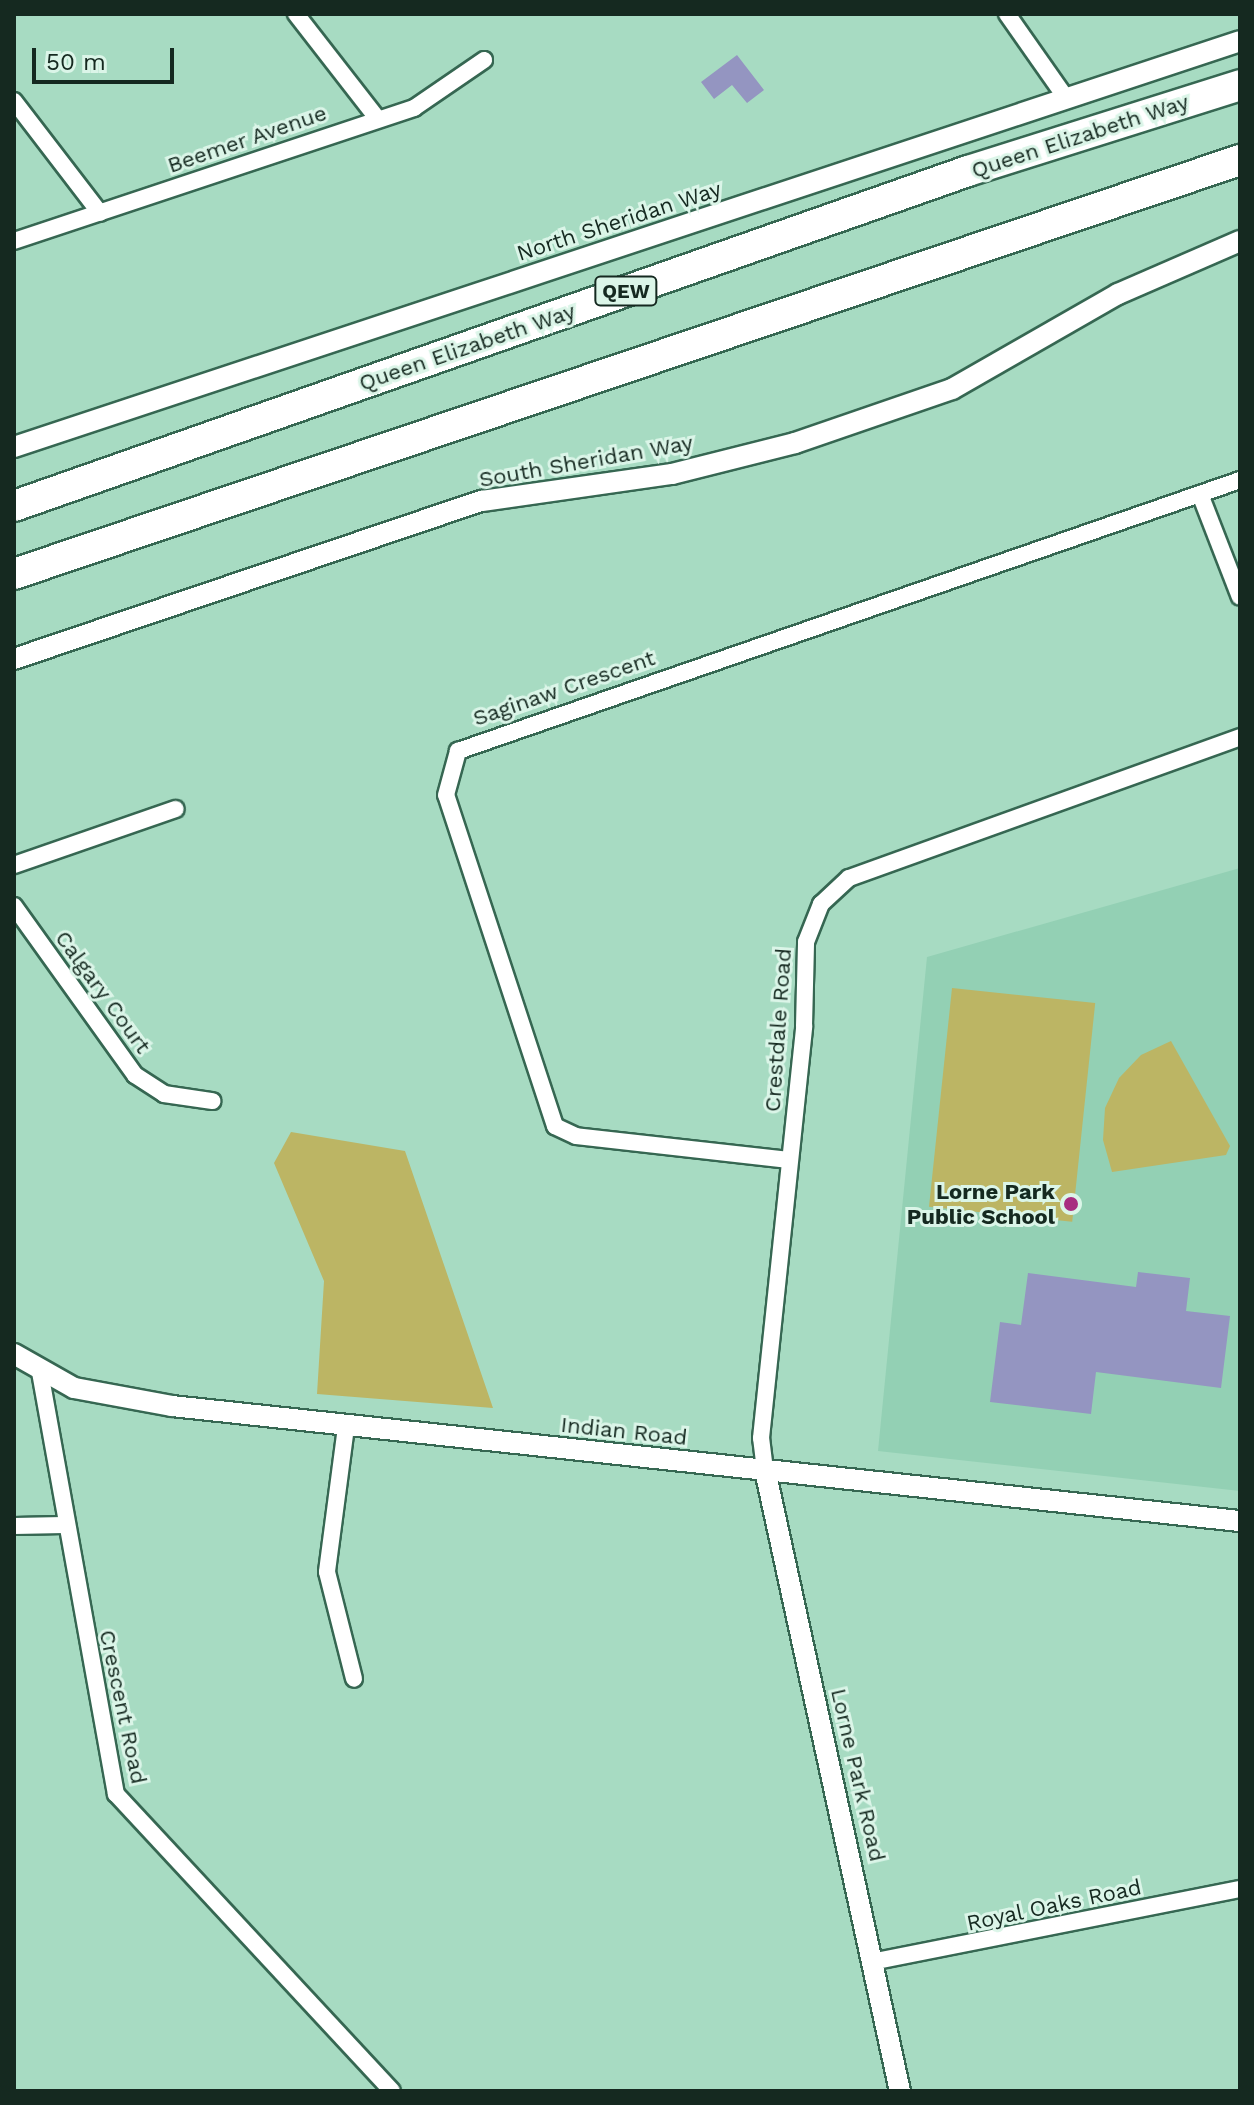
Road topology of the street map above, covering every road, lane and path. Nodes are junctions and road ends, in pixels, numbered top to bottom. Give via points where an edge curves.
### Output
1 (296, 14) edge
2 (1007, 14) edge
3 (1240, 41) edge
4 (484, 60) dead end
5 (1240, 85) edge
6 (1066, 98) junction
7 (14, 101) edge
8 (377, 118) junction
9 (1240, 160) edge
10 (100, 213) junction
11 (14, 241) edge
12 (1240, 241) edge
13 (14, 447) edge
14 (1240, 480) edge
15 (1200, 494) junction
16 (14, 506) edge
17 (14, 574) edge
18 (1240, 597) edge
19 (14, 659) edge
20 (1240, 737) edge
21 (176, 809) dead end
22 (14, 865) edge
23 (14, 906) edge
24 (212, 1101) dead end
25 (789, 1160) junction
26 (14, 1354) edge
27 (40, 1372) junction
28 (346, 1427) junction
29 (765, 1470) junction
30 (1240, 1521) edge
31 (64, 1525) junction
32 (14, 1526) edge
33 (354, 1679) dead end
34 (1240, 1889) edge
35 (876, 1961) junction
36 (392, 2091) edge
37 (900, 2091) edge

1 - 8 street
2 - 6 street
3 - 6 street, North Sheridan Way
4 - 8 street, Beemer Avenue via 414,108
5 - 16 highway, Queen Elizabeth Way / QEW via 968,171
6 - 13 street, North Sheridan Way
7 - 10 street
8 - 10 street, Beemer Avenue
9 - 17 highway
10 - 11 street, Beemer Avenue
12 - 19 street, South Sheridan Way via 1118,294 952,389 795,443 656,477 482,501
14 - 15 street, Saginaw Crescent
15 - 18 street
15 - 25 street, Saginaw Crescent via 458,751 446,795 555,1126 576,1136
20 - 25 street, Crestdale Road via 833,887 806,942
21 - 22 street
23 - 24 street, Calgary Court via 135,1075 164,1094
25 - 29 street, Crestdale Road via 761,1438
26 - 27 street, Indian Road
27 - 28 street, Indian Road via 74,1388 172,1406
27 - 31 street, Crescent Road
28 - 29 street, Indian Road
28 - 33 street via 327,1572
29 - 30 street, Indian Road
29 - 35 street, Lorne Park Road
31 - 32 street
31 - 36 street, Crescent Road via 116,1794
34 - 35 street, Royal Oaks Road
35 - 37 street, Lorne Park Road

